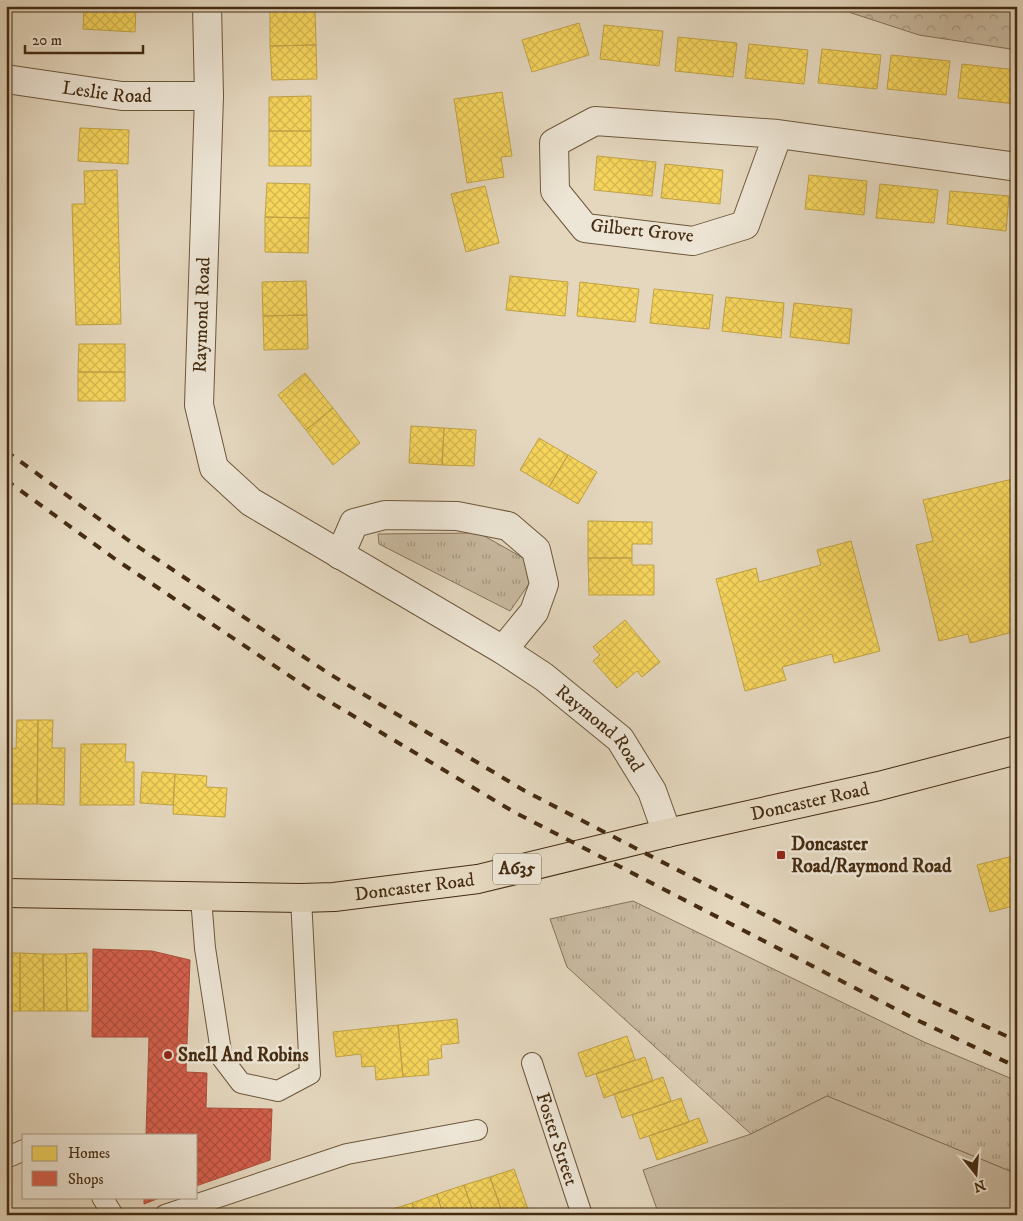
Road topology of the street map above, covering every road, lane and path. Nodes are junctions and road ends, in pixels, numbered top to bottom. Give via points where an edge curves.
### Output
1 (207, 6) edge
2 (6, 79) edge
3 (209, 96) junction
4 (778, 134) junction
5 (1017, 166) edge
6 (340, 555) junction
7 (503, 650) junction
8 (1017, 750) edge
9 (667, 833) junction
10 (6, 893) edge
11 (201, 898) junction
12 (301, 898) junction
13 (532, 1063) dead end
14 (477, 1130) dead end
15 (22, 1151) edge
16 (6, 1158) edge
17 (103, 1198) edge
18 (113, 1215) edge
19 (165, 1215) edge
20 (582, 1215) edge

1 - 3 street, Raymond Road
2 - 3 street, Leslie Road via 122,96
3 - 6 street, Raymond Road via 199,405 214,468 251,502
4 - 4 street, Gilbert Grove via 745,225 693,241 585,228 555,192 554,143 594,121
4 - 5 street, Gilbert Grove
6 - 7 street, Raymond Road
6 - 7 street via 354,523 386,514 457,516 508,526 536,550 544,584 534,612
7 - 9 street, Raymond Road via 544,677 620,739 652,791
8 - 9 highway, Doncaster Road / A635 via 879,786
9 - 12 highway, Doncaster Road / A635 via 478,879 334,897
10 - 11 highway, Doncaster Road / A635
11 - 12 highway, Doncaster Road / A635
11 - 12 lane via 205,948 222,1058 241,1083 278,1091 310,1074
13 - 20 lane, Foster Street
14 - 19 lane via 347,1154
15 - 16 lane
17 - 18 lane

